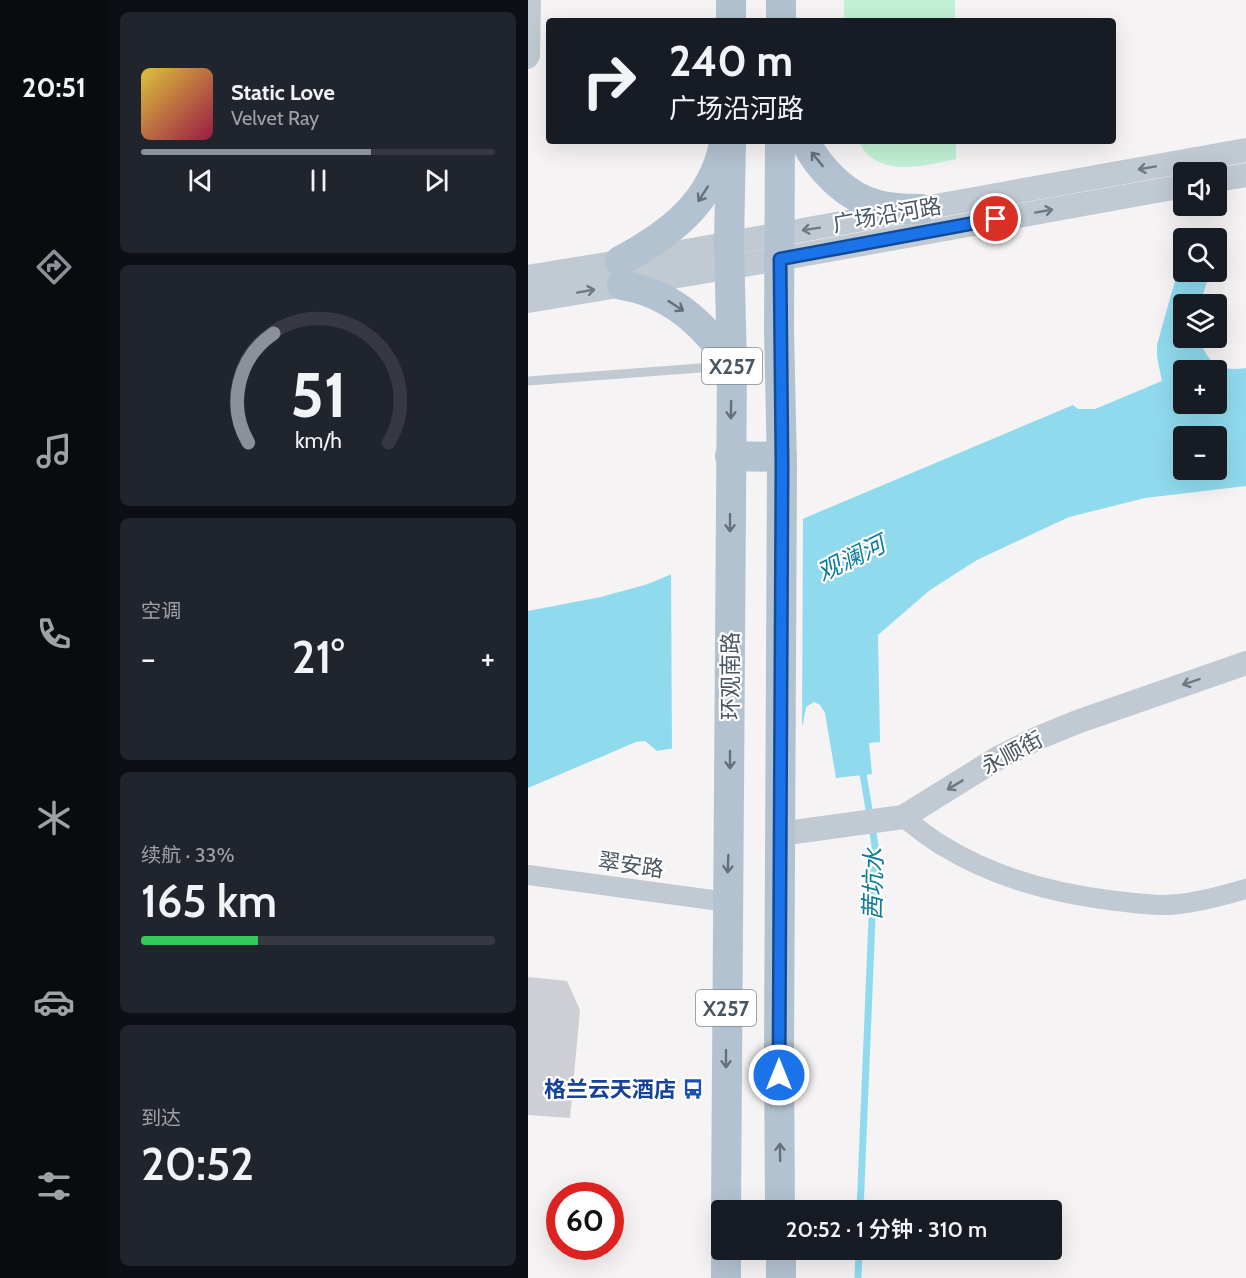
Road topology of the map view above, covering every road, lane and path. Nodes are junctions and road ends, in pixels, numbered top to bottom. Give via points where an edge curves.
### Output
1 (531, 0) edge
2 (731, 0) edge
3 (781, 0) edge
4 (731, 18) edge
5 (781, 18) edge
6 (528, 59) edge
7 (724, 144) edge
8 (731, 144) edge
9 (780, 144) edge
10 (807, 144) edge
11 (1246, 150) edge
12 (1246, 175) edge
13 (1227, 178) edge
14 (1173, 188) edge
15 (921, 209) junction
16 (780, 247) junction
17 (730, 255) junction
18 (621, 273) junction
19 (528, 277) edge
20 (528, 301) edge
21 (732, 366) junction
22 (528, 381) edge
23 (730, 460) junction
24 (782, 462) junction
25 (1246, 663) edge
26 (894, 818) junction
27 (780, 834) junction
28 (528, 875) edge
29 (1246, 889) edge
30 (727, 902) junction
31 (726, 1200) edge
32 (780, 1200) edge
33 (726, 1260) edge
34 (781, 1260) edge
35 (726, 1278) edge
36 (781, 1278) edge

1 - 6 street
2 - 4 main road
3 - 5 main road
7 -> 18 main road via 712,179 688,215
8 - 17 main road, 环观南路 / X257
9 - 16 main road, X257
15 -> 10 main road via 877,205 857,196 838,184
11 -> 15 street, 广场沿河路
12 - 13 street
16 -> 14 street, 广场沿河路
15 -> 16 street, 广场沿河路
16 - 17 street, 广场沿河路
16 - 24 main road, X257
17 - 18 street, 广场沿河路
17 - 21 main road, 环观南路 / X257
18 - 19 street, 广场沿河路
20 -> 18 street, 广场沿河路
18 -> 21 main road via 700,324
21 - 22 lane
21 -> 23 main road, 环观南路 / X257
23 - 24 main road
23 -> 30 main road, 环观南路 / X257
24 - 27 main road, X257
25 -> 26 street, 永顺街 via 1038,738
26 - 27 street, 永顺街
26 - 29 street via 989,868 1028,884 1082,897 1178,905
32 -> 27 main road, X257
28 - 30 street, 翠安路
30 -> 31 main road, 环观南路 / X257
33 - 35 main road
34 - 36 main road

